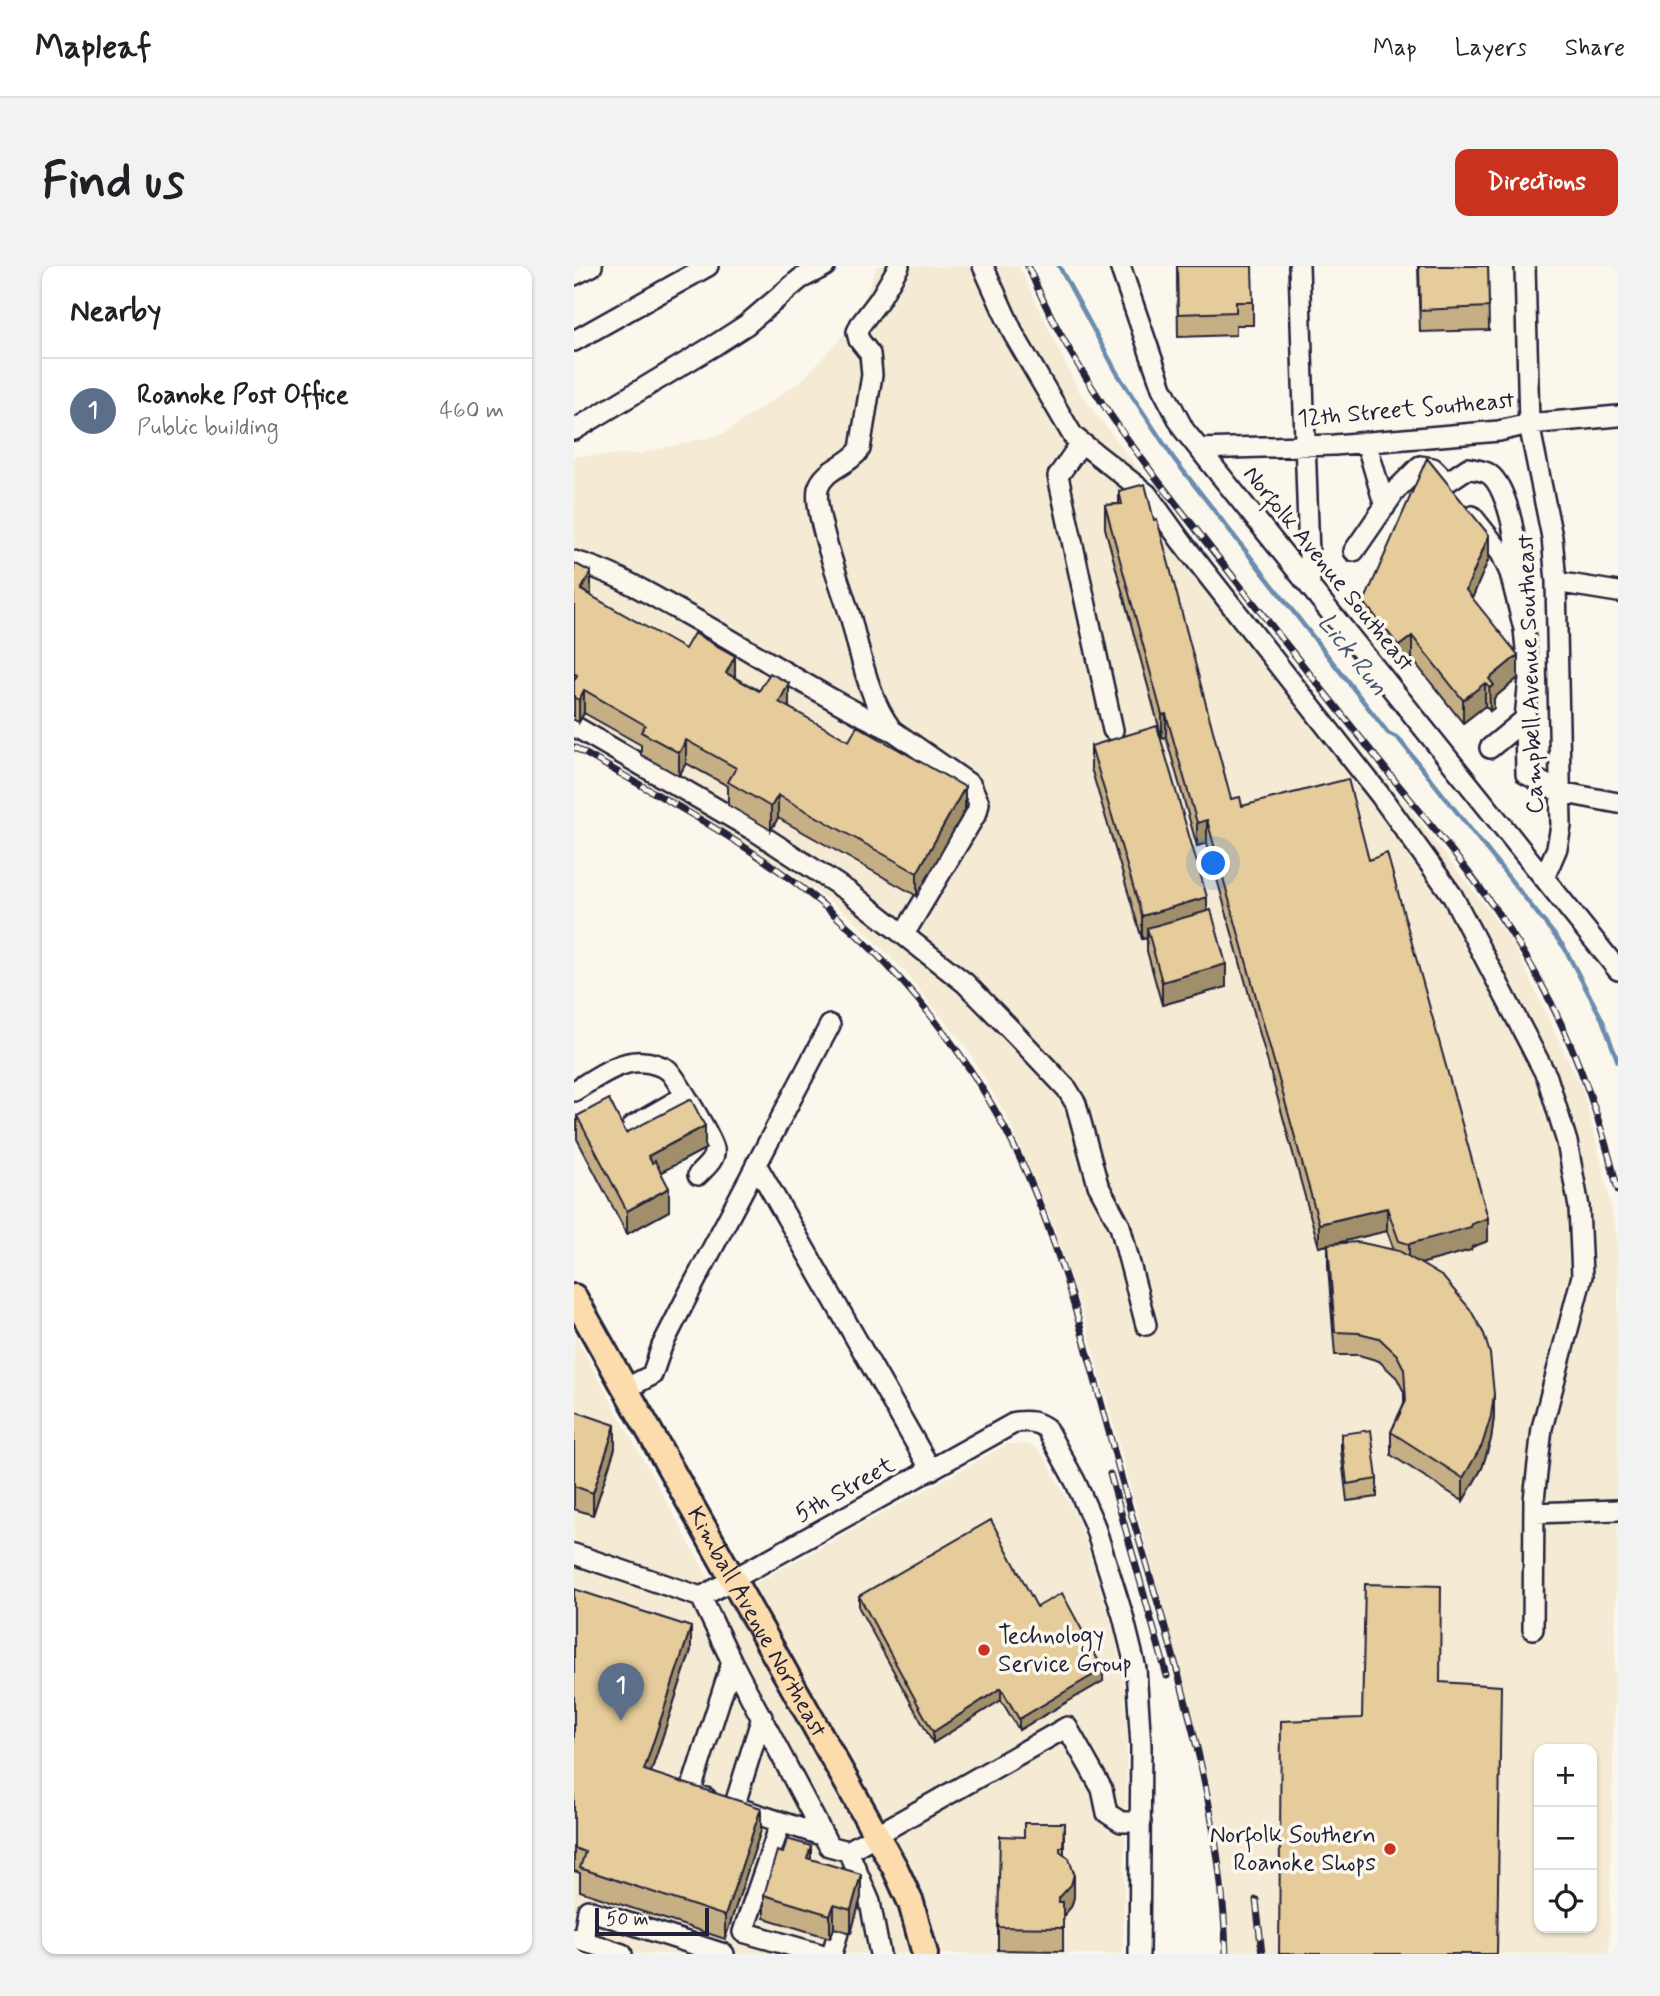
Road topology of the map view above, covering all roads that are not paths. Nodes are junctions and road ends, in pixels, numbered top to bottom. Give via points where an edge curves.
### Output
1 (592, 266) edge
2 (708, 266) edge
3 (825, 266) edge
4 (899, 266) edge
5 (982, 266) edge
6 (1120, 266) edge
7 (1299, 266) edge
8 (1525, 266) edge
9 (574, 275) edge
10 (574, 341) edge
11 (1618, 416) edge
12 (1529, 424) junction
13 (574, 430) edge
14 (1366, 442) junction
15 (1081, 443) junction
16 (1305, 444) junction
17 (1199, 449) junction
18 (1441, 484) junction
19 (1385, 507) junction
20 (1354, 551) dead end
21 (574, 561) edge
22 (1556, 582) junction
23 (1310, 584) junction
24 (1618, 592) edge
25 (1515, 596) junction
26 (1524, 629) junction
27 (1557, 629) junction
28 (1525, 719) junction
29 (574, 726) edge
30 (1113, 730) dead end
31 (897, 733) junction
32 (1490, 748) dead end
33 (1560, 792) junction
34 (1618, 803) edge
35 (1544, 878) junction
36 (904, 934) junction
37 (1618, 970) edge
38 (830, 1025) dead end
39 (574, 1091) edge
40 (685, 1096) junction
41 (633, 1126) edge
42 (756, 1164) junction
43 (698, 1175) dead end
44 (574, 1297) edge
45 (1146, 1325) dead end
46 (625, 1389) junction
47 (931, 1470) junction
48 (1618, 1510) edge
49 (1534, 1513) junction
50 (574, 1554) edge
51 (732, 1580) junction
52 (701, 1597) junction
53 (1533, 1629) dead end
54 (732, 1662) junction
55 (762, 1717) junction
56 (734, 1807) junction
57 (781, 1822) junction
58 (1141, 1822) junction
59 (877, 1834) junction
60 (824, 1836) junction
61 (852, 1859) junction
62 (849, 1894) edge
63 (839, 1929) dead end
64 (743, 1932) junction
65 (578, 1939) edge
66 (622, 1954) edge
67 (726, 1954) edge
68 (820, 1954) edge
69 (832, 1954) edge
70 (880, 1954) edge
71 (925, 1954) edge
72 (1139, 1954) edge

1 - 9 street
2 - 10 street
3 - 13 street via 800,279 746,325
4 - 31 street via 858,332 870,354 872,374 860,449 828,474 818,491 824,533 870,687 884,720
5 - 15 street via 1014,335
6 - 17 street, Norfolk Avenue Southeast via 1162,388
7 - 16 street
8 - 12 street, Campbell Avenue Southeast
11 - 12 street, 12th Street Southeast
12 - 14 street, 12th Street Southeast
12 - 22 street, Campbell Avenue Southeast via 1552,537
14 - 16 street, 12th Street Southeast
14 - 19 street
15 - 30 street via 1058,476
15 - 49 street via 1147,494 1380,795 1452,895 1548,1077 1577,1194 1582,1276 1543,1423
16 - 17 street, 12th Street Southeast
16 - 23 street
17 - 23 street, Norfolk Avenue Southeast
18 - 19 street via 1433,468 1420,466
18 - 25 street via 1500,551
18 - 25 street via 1468,468 1487,473 1498,483 1508,504 1518,570
19 - 20 street
21 - 31 street via 602,568 845,708
22 - 24 street
22 - 27 street, Campbell Avenue Southeast
23 - 35 street, Norfolk Avenue Southeast
25 - 26 street
26 - 27 street
26 - 28 street via 1529,678
27 - 33 street, Campbell Avenue Southeast
28 - 32 street
28 - 33 street via 1526,774
29 - 36 street via 755,831
31 - 36 street via 971,785 979,803
33 - 34 street
33 - 35 street, Campbell Avenue Southeast via 1557,848
35 - 37 street
36 - 45 street via 965,983 1067,1089 1079,1111 1098,1185 1120,1226
38 - 42 street
39 - 40 street via 624,1065 644,1062 667,1070
40 - 41 street
40 - 43 street via 714,1149 713,1160
42 - 46 street via 652,1375
42 - 47 street
44 - 46 main road, Kimball Avenue Northeast
46 - 51 main road, Kimball Avenue Northeast
47 - 51 street, 5th Street
47 - 58 street, 5th Street via 1016,1422 1046,1428 1094,1524 1136,1669
48 - 49 street
49 - 53 street
50 - 52 street
51 - 52 street, 5th Street
51 - 59 main road, Kimball Avenue Northeast
52 - 54 street
54 - 55 street
54 - 56 street via 690,1793
55 - 56 street
55 - 60 street
56 - 57 street
57 - 60 street
57 - 64 street
58 - 59 street via 1121,1822 1107,1813 1102,1788 1067,1727
58 - 72 street
59 - 61 street
59 - 71 main road, Kimball Avenue Northeast via 911,1903
60 - 61 street via 829,1846
61 - 62 street
61 - 70 street via 870,1902
63 - 69 street
64 - 67 street
64 - 68 street
65 - 66 street
65 - 67 street via 588,1910

